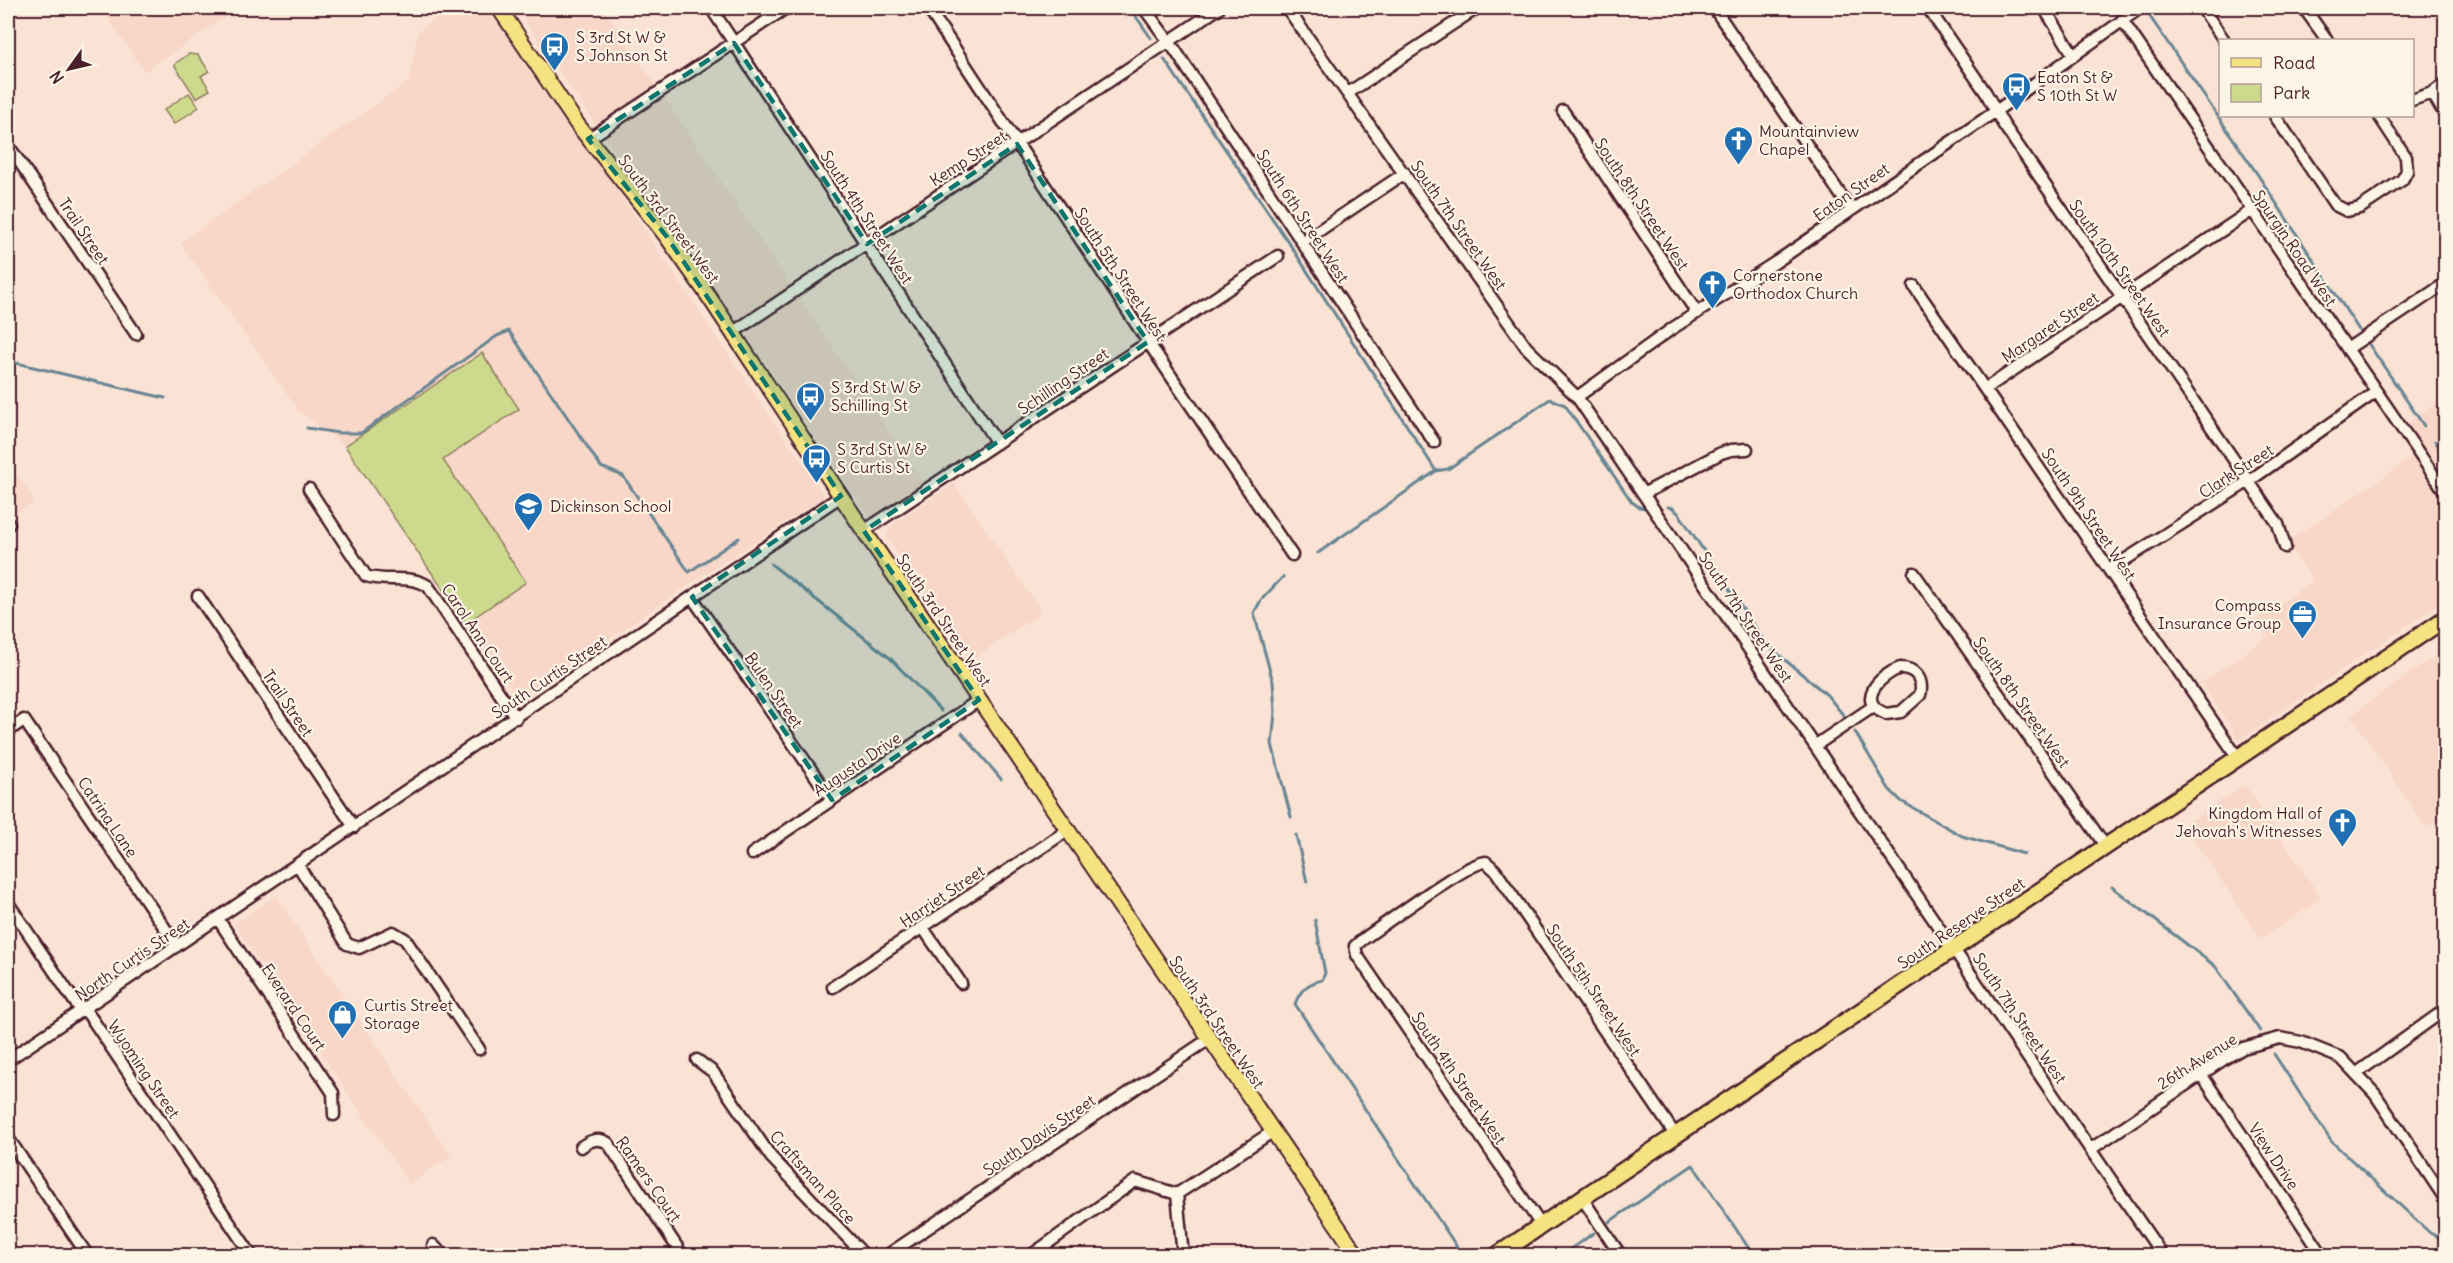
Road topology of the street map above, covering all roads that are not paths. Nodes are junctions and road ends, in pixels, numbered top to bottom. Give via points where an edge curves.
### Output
1 (499, 8) edge
2 (711, 8) edge
3 (786, 8) edge
4 (928, 8) edge
5 (1144, 8) edge
6 (1219, 8) edge
7 (1287, 8) edge
8 (1477, 8) edge
9 (1714, 8) edge
10 (1928, 8) edge
11 (2044, 8) edge
12 (2139, 8) edge
13 (2202, 8) edge
14 (2304, 8) edge
15 (2122, 20) junction
16 (2223, 39) edge
17 (2326, 39) edge
18 (1168, 41) junction
19 (734, 43) junction
20 (2073, 54) junction
21 (2445, 83) edge
22 (1348, 93) junction
23 (2432, 93) junction
24 (2414, 99) edge
25 (1563, 111) dead end
26 (1996, 111) junction
27 (2445, 116) edge
28 (2276, 117) edge
29 (2380, 117) edge
30 (588, 139) junction
31 (1017, 144) junction
32 (8, 145) edge
33 (1405, 173) junction
34 (1851, 210) junction
35 (2251, 211) junction
36 (1302, 242) junction
37 (867, 244) junction
38 (1278, 256) dead end
39 (2445, 282) edge
40 (1914, 286) dead end
41 (2121, 297) junction
42 (1697, 313) junction
43 (732, 333) junction
44 (136, 334) dead end
45 (1148, 342) junction
46 (2347, 349) junction
47 (1985, 389) junction
48 (2376, 392) junction
49 (1577, 397) junction
50 (1434, 442) dead end
51 (997, 444) junction
52 (1747, 449) dead end
53 (2249, 481) junction
54 (309, 489) dead end
55 (2445, 493) edge
56 (1643, 494) junction
57 (841, 496) junction
58 (864, 531) junction
59 (2285, 547) dead end
60 (1292, 555) dead end
61 (2109, 570) junction
62 (1914, 573) dead end
63 (198, 596) dead end
64 (692, 597) junction
65 (2445, 618) edge
66 (979, 700) junction
67 (1874, 706) junction
68 (516, 718) junction
69 (8, 731) edge
70 (1816, 745) junction
71 (2238, 758) junction
72 (832, 800) junction
73 (354, 827) junction
74 (1068, 830) junction
75 (2106, 847) junction
76 (752, 854) dead end
77 (1486, 862) joint
78 (298, 865) junction
79 (273, 882) joint
80 (8, 903) edge
81 (218, 919) junction
82 (923, 928) junction
83 (177, 946) junction
84 (1955, 948) junction
85 (961, 983) dead end
86 (832, 987) dead end
87 (84, 1009) junction
88 (2445, 1009) edge
89 (1209, 1039) junction
90 (479, 1049) dead end
91 (8, 1060) edge
92 (697, 1060) dead end
93 (2357, 1073) junction
94 (2201, 1074) junction
95 (334, 1115) dead end
96 (1272, 1132) junction
97 (1676, 1136) junction
98 (8, 1138) edge
99 (581, 1147) dead end
100 (2091, 1149) junction
101 (1177, 1194) junction
102 (1582, 1198) junction
103 (2445, 1200) edge
104 (1541, 1225) junction
105 (433, 1245) dead end
106 (88, 1256) edge
107 (252, 1256) edge
108 (444, 1256) edge
109 (683, 1256) edge
110 (865, 1256) edge
111 (886, 1256) edge
112 (1030, 1256) edge
113 (1184, 1256) edge
114 (1358, 1256) edge
115 (1496, 1256) edge
116 (1621, 1256) edge
117 (2163, 1256) edge
118 (2323, 1256) edge

1 - 30 main road, South 3rd Street West
2 - 19 street, South 4th Street West
3 - 19 street
4 - 31 street, South 5th Street West
5 - 18 street, South 6th Street West
6 - 18 street, Kemp Street
7 - 22 street, South 7th Street West
8 - 22 street
9 - 34 street
10 - 26 street, South 10th Street West
11 - 20 street
12 - 15 street, Eaton Street
13 - 16 street
14 - 17 street
15 - 20 street, Eaton Street
15 - 35 street, Spurgin Road West
18 - 31 street, Kemp Street
18 - 36 street, South 6th Street West
19 - 30 street
19 - 37 street, South 4th Street West
20 - 26 street, Eaton Street
21 - 23 street
22 - 33 street, South 7th Street West
23 - 24 street
23 - 27 street
25 - 42 street, South 8th Street West
26 - 34 street, Eaton Street
26 - 41 street, South 10th Street West
28 - 29 street via 2336,205 2347,211 2360,208 2402,180 2407,171 2406,157
30 - 43 main road, South 3rd Street West via 667,237
31 - 37 street, Kemp Street
31 - 45 street, South 5th Street West
32 - 44 street, Trail Street
33 - 36 street
33 - 49 street, South 7th Street West via 1526,347
34 - 42 street, Eaton Street
35 - 41 street, Margaret Street
35 - 46 street, Spurgin Road West
36 - 50 street, South 6th Street West
37 - 43 street, Kemp Street
37 - 51 street, South 4th Street West
38 - 45 street, Schilling Street
39 - 46 street
40 - 47 street, South 9th Street West
41 - 47 street, Margaret Street
41 - 53 street, South 10th Street West
42 - 49 street, Eaton Street
43 - 57 main road, South 3rd Street West
45 - 51 street, Schilling Street
45 - 60 street, South 5th Street West
46 - 48 street, Spurgin Road West
47 - 61 street, South 9th Street West
48 - 53 street, Clark Street
48 - 55 street, Spurgin Road West
49 - 56 street, South 7th Street West
51 - 58 street, Schilling Street
52 - 56 street via 1721,453
53 - 59 street, South 10th Street West via 2278,524
53 - 61 street, Clark Street
54 - 68 street, Carol Ann Court via 366,576 377,580 418,579 428,586
56 - 70 street, South 7th Street West
57 - 58 main road, South 3rd Street West
57 - 64 street, South Curtis Street
58 - 66 main road, South 3rd Street West
61 - 71 street, South 9th Street West
62 - 75 street, South 8th Street West
63 - 73 street, Trail Street
64 - 68 street, South Curtis Street
64 - 72 street, Bulen Street
65 - 71 highway, South Reserve Street
66 - 72 street, Augusta Drive
66 - 74 main road, South 3rd Street West
67 - 67 street via 1886,714 1901,712 1920,694 1919,677 1909,669 1893,671 1873,688
67 - 70 street
68 - 73 street, South Curtis Street
69 - 83 street, Catrina Lane via 24,720
70 - 84 street, South 7th Street West
71 - 75 highway, South Reserve Street
72 - 76 street, Augusta Drive
73 - 78 street, South Curtis Street
74 - 82 street, Harriet Street
74 - 89 main road, South 3rd Street West
75 - 84 highway, South Reserve Street
77 - 97 street, South 5th Street West
77 - 104 street, South 4th Street West via 1479,862 1455,877 1355,946 1357,955
78 - 79 street, South Curtis Street
78 - 90 street via 347,944 359,948 393,932 405,939
79 - 81 street, North Curtis Street
80 - 87 street, Wyoming Street via 77,1005
81 - 83 street, North Curtis Street
81 - 95 street, Everard Court via 333,1093
82 - 85 street
82 - 86 street, Harriet Street
83 - 87 street, North Curtis Street
84 - 97 highway, South Reserve Street
84 - 100 street, South 7th Street West
87 - 91 street, North Curtis Street
87 - 107 street, Wyoming Street
88 - 93 street
89 - 96 main road, South 3rd Street West
89 - 111 street, South Davis Street
92 - 110 street, Craftsman Place via 713,1072 771,1157
93 - 94 street, 26th Avenue via 2341,1058 2280,1038 2243,1048
93 - 103 street, 26th Avenue
94 - 100 street, 26th Avenue
94 - 118 street, View Drive
96 - 101 street
96 - 114 main road, South 3rd Street West
97 - 102 highway, South Reserve Street
98 - 106 street
99 - 109 street, Ramers Court via 592,1140 609,1143
100 - 117 street, South 7th Street West
101 - 112 street via 1135,1181
101 - 113 street
102 - 104 highway, South Reserve Street
102 - 116 street
104 - 115 highway, South Reserve Street
105 - 108 street

